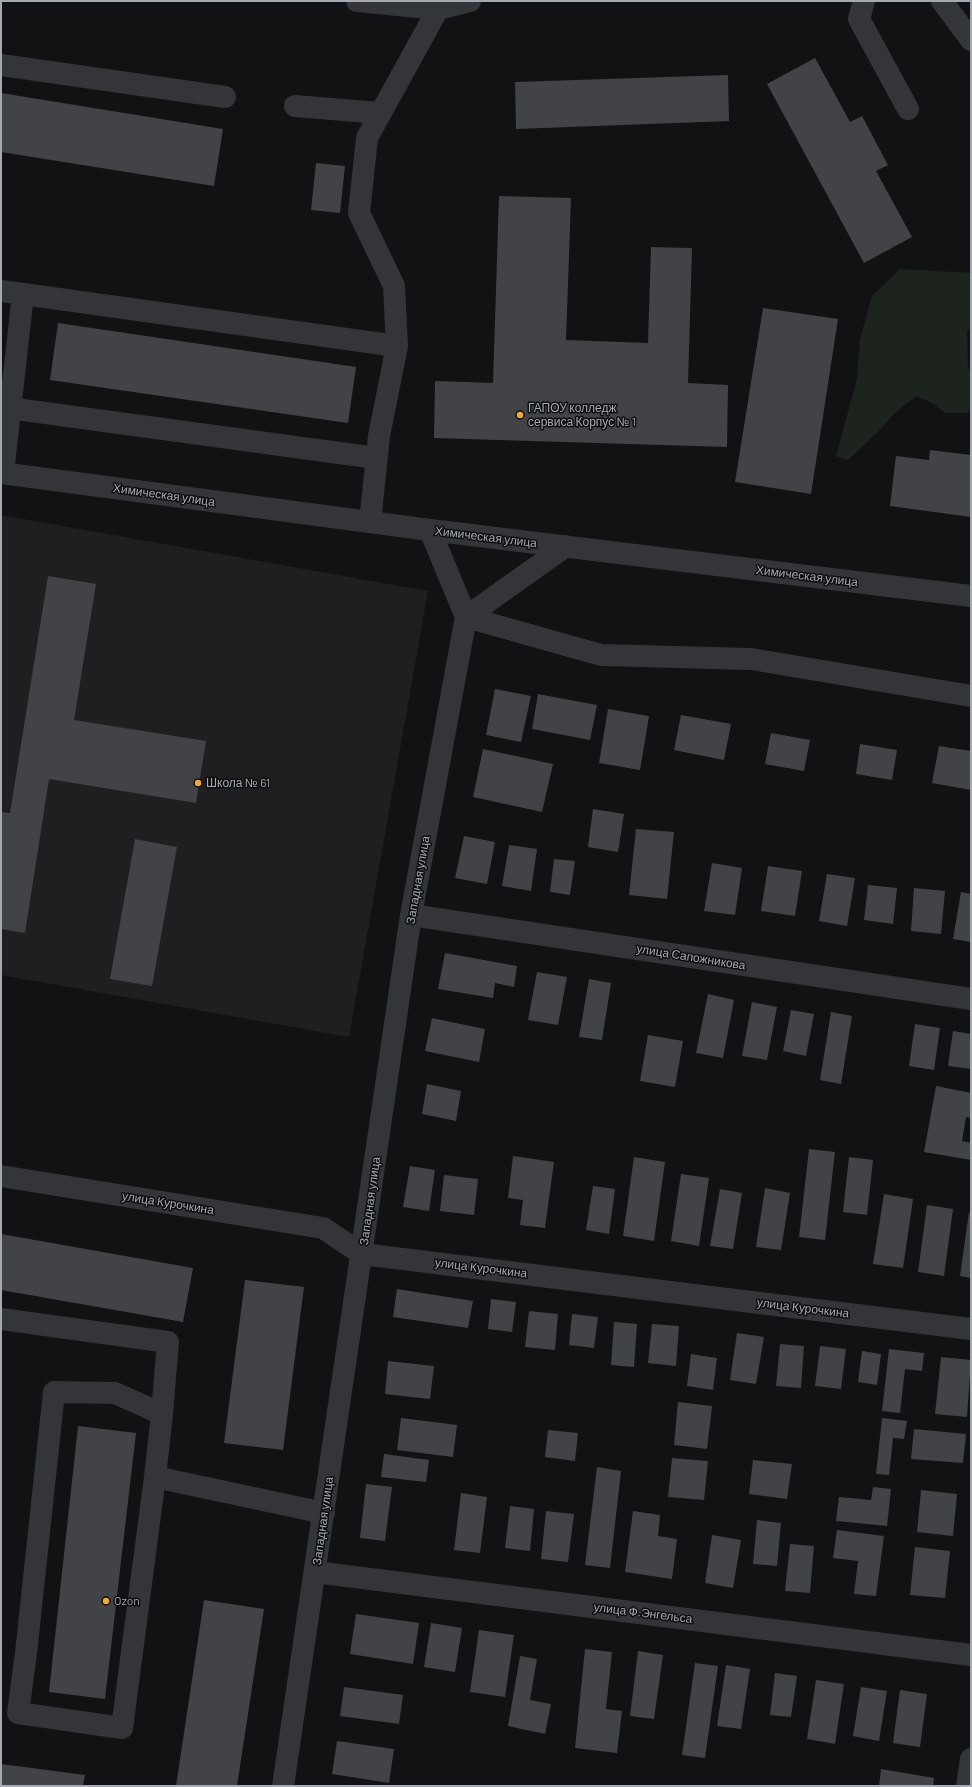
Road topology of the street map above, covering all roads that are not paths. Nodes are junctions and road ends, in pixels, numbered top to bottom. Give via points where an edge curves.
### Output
1 (357, 1) edge
2 (470, 1) edge
3 (864, 1) edge
4 (942, 1) edge
5 (438, 5) edge
6 (971, 40) edge
7 (1, 65) edge
8 (225, 97) dead end
9 (295, 106) dead end
10 (908, 109) dead end
11 (380, 113) junction
12 (1, 291) edge
13 (23, 294) junction
14 (397, 346) junction
15 (6, 407) edge
16 (376, 458) junction
17 (2, 473) edge
18 (370, 522) junction
19 (430, 530) junction
20 (566, 546) junction
21 (971, 596) edge
22 (466, 617) junction
23 (971, 696) edge
24 (411, 915) junction
25 (971, 999) edge
26 (1, 1176) edge
27 (362, 1254) junction
28 (1, 1319) edge
29 (971, 1328) edge
30 (162, 1414) junction
31 (155, 1477) junction
32 (324, 1512) junction
33 (315, 1572) junction
34 (971, 1655) edge
35 (971, 1759) edge
36 (283, 1786) edge
37 (967, 1786) edge

1 - 5 street
2 - 5 street
3 - 10 street via 859,19
4 - 6 street
5 - 11 street
7 - 8 street
9 - 11 street
11 - 14 street via 367,138 359,213 394,286
12 - 13 street
13 - 14 street
13 - 15 street
14 - 16 street
15 - 16 street
15 - 17 street
16 - 18 street
17 - 18 street, Химическая улица
18 - 19 street, Химическая улица
19 - 20 street, Химическая улица
19 - 22 street
20 - 21 street, Химическая улица
20 - 22 street
22 - 23 street via 601,655 751,659
22 - 24 street, Западная улица
24 - 25 street, улица Сапожникова
24 - 27 street, Западная улица
26 - 27 street, улица Курочкина via 323,1228
27 - 29 street, улица Курочкина
27 - 32 street, Западная улица
28 - 30 street via 168,1342
30 - 31 street
30 - 31 street via 115,1393 54,1392 18,1713 122,1728
31 - 32 street
32 - 33 street, Западная улица
33 - 34 street, улица Ф.Энгельса
33 - 36 street, Западная улица
35 - 37 street

